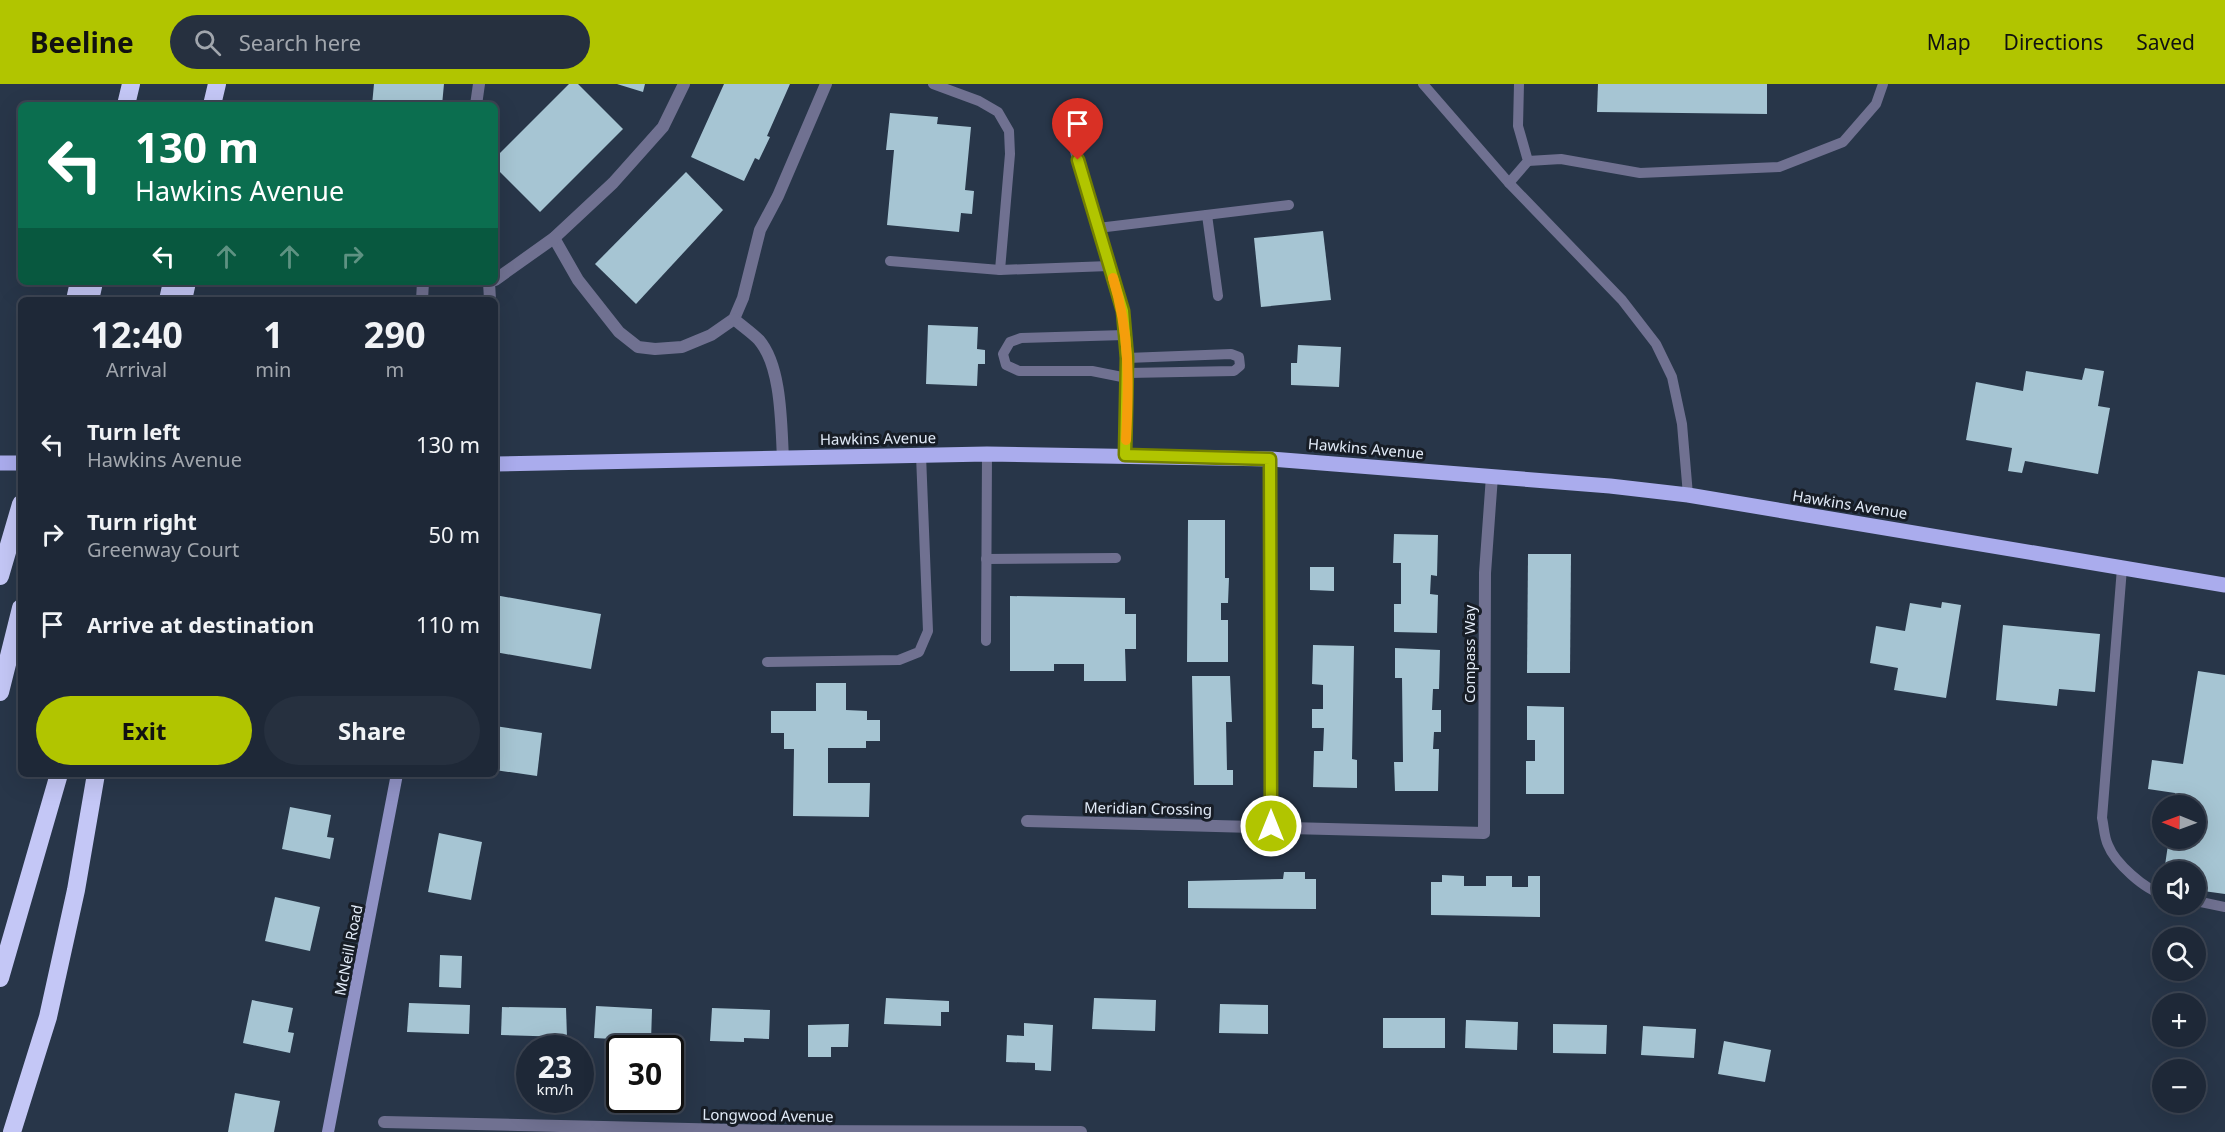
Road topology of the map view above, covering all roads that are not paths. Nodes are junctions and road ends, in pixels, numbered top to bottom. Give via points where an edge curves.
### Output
1 (132, 84) edge
2 (217, 84) edge
3 (479, 84) edge
4 (684, 84) edge
5 (826, 84) edge
6 (933, 84) edge
7 (1423, 84) edge
8 (1519, 84) edge
9 (1883, 84) edge
10 (128, 102) edge
11 (213, 102) edge
12 (477, 102) edge
13 (1065, 114) dead end
14 (1528, 161) junction
15 (1509, 183) junction
16 (1289, 205) dead end
17 (1207, 215) junction
18 (1098, 228) junction
19 (554, 238) junction
20 (890, 261) dead end
21 (1109, 266) junction
22 (1000, 270) junction
23 (498, 277) edge
24 (1218, 296) dead end
25 (734, 319) junction
26 (1125, 335) junction
27 (1127, 358) junction
28 (1127, 376) junction
29 (987, 454) junction
30 (921, 455) junction
31 (1125, 455) junction
32 (783, 458) junction
33 (1270, 459) junction
34 (0, 463) edge
35 (18, 463) edge
36 (498, 464) edge
37 (1492, 476) junction
38 (1688, 495) junction
39 (18, 514) edge
40 (1116, 558) dead end
41 (986, 559) junction
42 (2122, 568) junction
43 (0, 576) edge
44 (2225, 585) edge
45 (18, 620) edge
46 (986, 641) dead end
47 (767, 662) dead end
48 (0, 692) edge
49 (58, 777) edge
50 (95, 777) edge
51 (396, 777) edge
52 (1027, 821) dead end
53 (1271, 826) junction
54 (1484, 833) joint
55 (2152, 889) edge
56 (2206, 903) edge
57 (2225, 907) edge
58 (0, 978) edge
59 (384, 1122) dead end
60 (578, 1130) edge
61 (12, 1132) edge
62 (328, 1132) edge
63 (1081, 1132) edge

1 - 10 highway
2 - 11 highway
3 - 12 street
4 - 19 street via 663,127 614,183
5 - 25 street via 760,230
6 - 22 lane via 998,112 1009,131
7 - 15 lane
8 - 14 lane via 1518,126
9 - 14 lane via 1876,104 1842,142 1779,168 1640,172 1561,159
13 - 18 street
14 - 15 lane
15 - 38 lane via 1622,300 1656,344 1674,386 1682,424
16 - 17 lane
17 - 18 lane
17 - 24 lane
18 - 21 street
19 - 23 street
19 - 25 street via 578,280 620,332 638,346 682,347
20 - 22 lane
21 - 22 lane
21 - 26 street via 1123,311
25 - 32 street via 760,341 771,363 780,405
26 - 27 street
26 - 28 lane via 1021,338 1010,342 1003,354 1005,365 1019,371 1092,370
27 - 28 street
27 - 28 lane via 1231,354 1239,357 1240,366 1234,371
28 - 31 street
29 - 30 main road, Hawkins Avenue
29 - 31 main road, Hawkins Avenue
29 - 41 lane
30 - 32 main road, Hawkins Avenue
30 - 47 lane via 928,631 919,652 899,660
31 - 33 main road, Hawkins Avenue
32 - 36 main road, Hawkins Avenue
33 - 37 main road, Hawkins Avenue
33 - 53 street
34 - 35 main road
37 - 38 main road, Hawkins Avenue
37 - 54 street, Compass Way via 1485,573
38 - 42 main road, Hawkins Avenue
39 - 43 highway
40 - 41 lane
41 - 46 lane
42 - 44 main road, Hawkins Avenue
42 - 55 lane via 2102,818 2108,846 2123,868
45 - 48 highway
49 - 58 highway
50 - 61 highway via 48,1017
51 - 62 street, McNeill Road
52 - 53 street, Meridian Crossing
53 - 54 street, Meridian Crossing
56 - 57 lane
59 - 60 street, Longwood Avenue
60 - 63 street, Longwood Avenue

